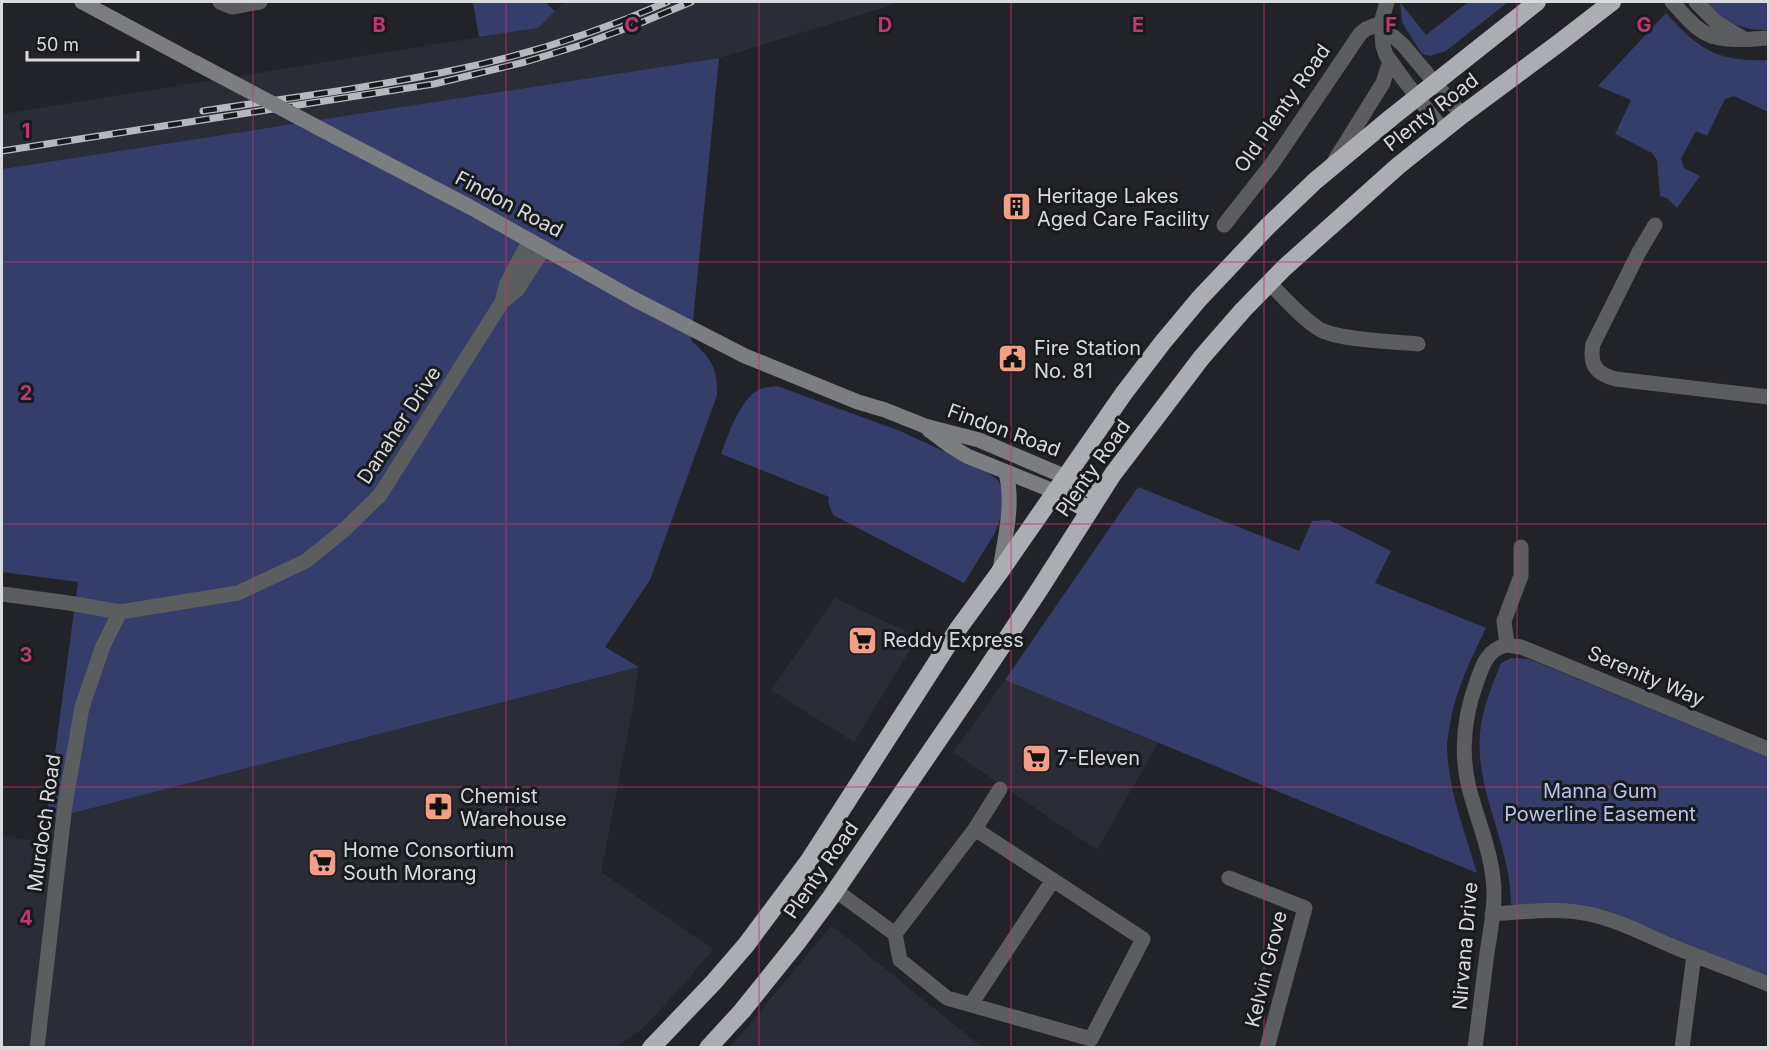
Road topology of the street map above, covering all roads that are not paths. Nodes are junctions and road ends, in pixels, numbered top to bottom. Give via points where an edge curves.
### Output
1 (82, 2) edge
2 (220, 2) edge
3 (261, 2) edge
4 (1388, 2) edge
5 (1537, 2) edge
6 (1612, 2) edge
7 (1672, 2) edge
8 (1696, 2) edge
9 (1382, 28) junction
10 (1768, 38) edge
11 (1744, 39) junction
12 (1390, 61) junction
13 (1435, 84) junction
14 (1417, 98) junction
15 (1462, 115) junction
16 (1443, 130) junction
17 (1328, 171) junction
18 (1224, 225) dead end
19 (1655, 225) dead end
20 (537, 244) junction
21 (1269, 283) junction
22 (1419, 344) dead end
23 (1768, 397) edge
24 (925, 426) junction
25 (1006, 473) junction
26 (1061, 484) junction
27 (1100, 493) junction
28 (1089, 510) junction
29 (1521, 547) dead end
30 (999, 573) junction
31 (2, 594) edge
32 (120, 612) junction
33 (1507, 645) junction
34 (1768, 749) edge
35 (1000, 789) dead end
36 (975, 829) junction
37 (1229, 878) dead end
38 (1053, 880) junction
39 (835, 890) junction
40 (1492, 914) junction
41 (895, 934) junction
42 (1694, 955) junction
43 (1768, 984) edge
44 (971, 1004) junction
45 (37, 1047) edge
46 (651, 1047) edge
47 (708, 1047) edge
48 (1267, 1047) edge
49 (1475, 1047) edge
50 (1682, 1047) edge

1 - 20 street, Findon Road, bridge
2 - 3 street via 232,7
4 - 9 street
5 - 13 highway, Plenty Road
6 - 15 highway, Plenty Road
7 - 11 street via 1708,35
8 - 11 street via 1716,22
9 - 12 street via 1384,50
9 - 13 street via 1400,42
9 - 18 street, Old Plenty Road via 1366,29 1354,41 1272,164
10 - 11 street
12 - 14 street
12 - 17 street via 1377,96
13 - 14 highway, Plenty Road
13 - 15 street
14 - 16 street
14 - 17 highway, Plenty Road
15 - 16 highway, Plenty Road
16 - 21 highway, Plenty Road
17 - 26 highway, Plenty Road via 1268,226 1199,299 1124,393
19 - 23 street via 1593,344 1593,363 1599,372 1616,379
20 - 24 street, Findon Road via 745,356
20 - 32 street, Danaher Drive via 517,290 502,302 380,495 343,531 306,561 238,593
21 - 22 street via 1324,332
21 - 27 highway, Plenty Road via 1202,357
24 - 25 street, Findon Road via 959,452
24 - 26 street, Findon Road via 979,440
25 - 26 street, Findon Road
25 - 30 street via 1010,502
26 - 27 highway, Findon Road
26 - 28 highway, Findon Road
26 - 30 highway, Plenty Road
27 - 28 highway, Plenty Road
28 - 39 highway, Plenty Road via 980,679
29 - 33 street via 1521,576 1504,621
30 - 46 highway, Plenty Road via 958,628 808,862 746,945
31 - 32 street, Danaher Drive
32 - 45 street, Murdoch Road via 103,646 82,707 65,805
33 - 34 street, Serenity Way via 1521,646
33 - 40 street, Nirvana Drive via 1485,660 1464,733 1467,778 1492,870
35 - 36 street
36 - 38 street
36 - 41 street
37 - 48 street, Kelvin Grove via 1305,908
38 - 44 street
38 - 44 street via 1143,939 1091,1039
39 - 41 street
39 - 47 highway, Plenty Road via 742,1011
40 - 42 street via 1589,914
40 - 49 street, Nirvana Drive
41 - 44 street via 900,960 947,998
42 - 43 street
42 - 50 street

